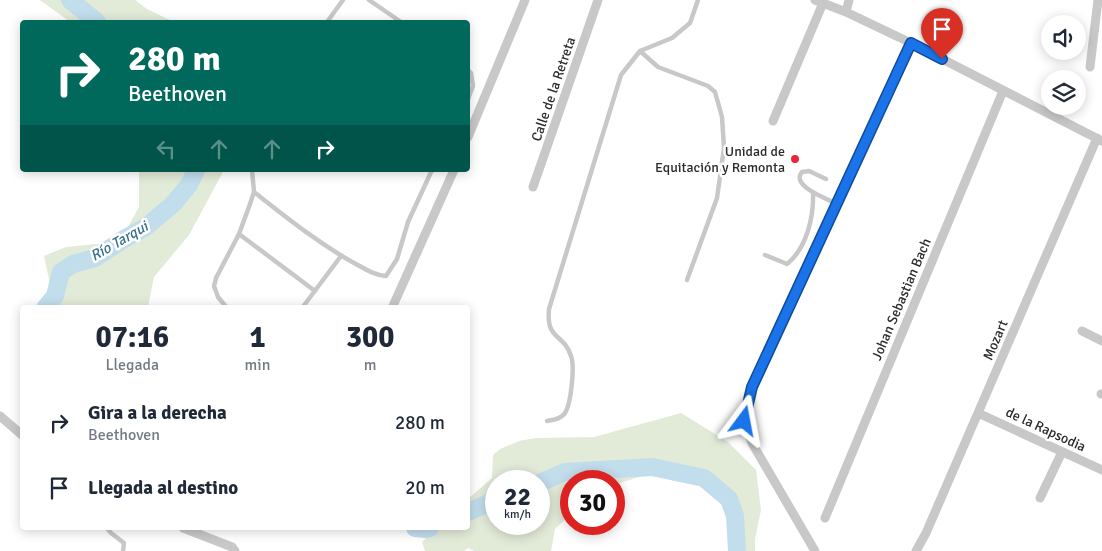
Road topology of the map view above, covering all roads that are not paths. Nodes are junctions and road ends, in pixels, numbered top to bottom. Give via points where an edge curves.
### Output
1 (343, 0) edge
2 (369, 0) edge
3 (525, 0) edge
4 (598, 0) edge
5 (698, 0) edge
6 (849, 0) edge
7 (1098, 0) edge
8 (819, 1) edge
9 (846, 12) junction
10 (328, 20) edge
11 (398, 20) edge
12 (911, 43) junction
13 (640, 51) junction
14 (1090, 67) dead end
15 (470, 72) edge
16 (1002, 91) junction
17 (470, 94) edge
18 (773, 121) dead end
19 (470, 132) edge
20 (1099, 140) edge
21 (252, 172) edge
22 (431, 172) edge
23 (453, 172) edge
24 (826, 179) dead end
25 (533, 187) dead end
26 (254, 192) junction
27 (814, 192) junction
28 (837, 204) junction
29 (239, 234) junction
30 (765, 255) dead end
31 (341, 256) junction
32 (687, 280) dead end
33 (315, 291) junction
34 (225, 305) edge
35 (304, 305) edge
36 (393, 305) edge
37 (1082, 331) dead end
38 (1102, 340) edge
39 (978, 413) junction
40 (0, 416) edge
41 (547, 421) dead end
42 (20, 433) edge
43 (1062, 452) junction
44 (1102, 470) edge
45 (1040, 498) dead end
46 (825, 518) dead end
47 (109, 530) edge
48 (188, 530) edge
49 (123, 551) edge
50 (235, 551) edge
51 (815, 551) edge
52 (916, 551) edge

1 - 10 lane
2 - 11 lane
3 - 19 street
4 - 25 street, Calle de la Retreta
5 - 13 lane via 690,23 672,38
6 - 9 street
7 - 14 street
8 - 9 street
8 - 18 street
9 - 12 street
12 - 16 street
12 - 28 street
13 - 32 lane via 658,67 708,86 715,92 722,116 724,148 717,198
13 - 41 lane via 621,74 549,309 548,323 554,334 566,344 572,358 568,404 564,414
15 - 17 lane via 473,86
16 - 20 street
16 - 46 street, Johan Sebastian Bach
20 - 39 street, Mozart
21 - 26 lane
22 - 31 lane via 386,276 377,275
23 - 36 street
24 - 27 lane via 809,171 802,172 799,180
26 - 29 lane
26 - 31 lane
27 - 28 lane
27 - 30 lane via 813,213 795,258 787,264
28 - 51 street via 752,387 744,421 752,443
29 - 33 lane
29 - 34 lane via 214,286
31 - 33 lane
33 - 35 lane
37 - 38 street
39 - 43 street, de la Rapsodia
39 - 52 street, Mozart
40 - 42 street
43 - 44 street, de la Rapsodia
43 - 45 street
47 - 49 lane via 124,543
48 - 50 street

